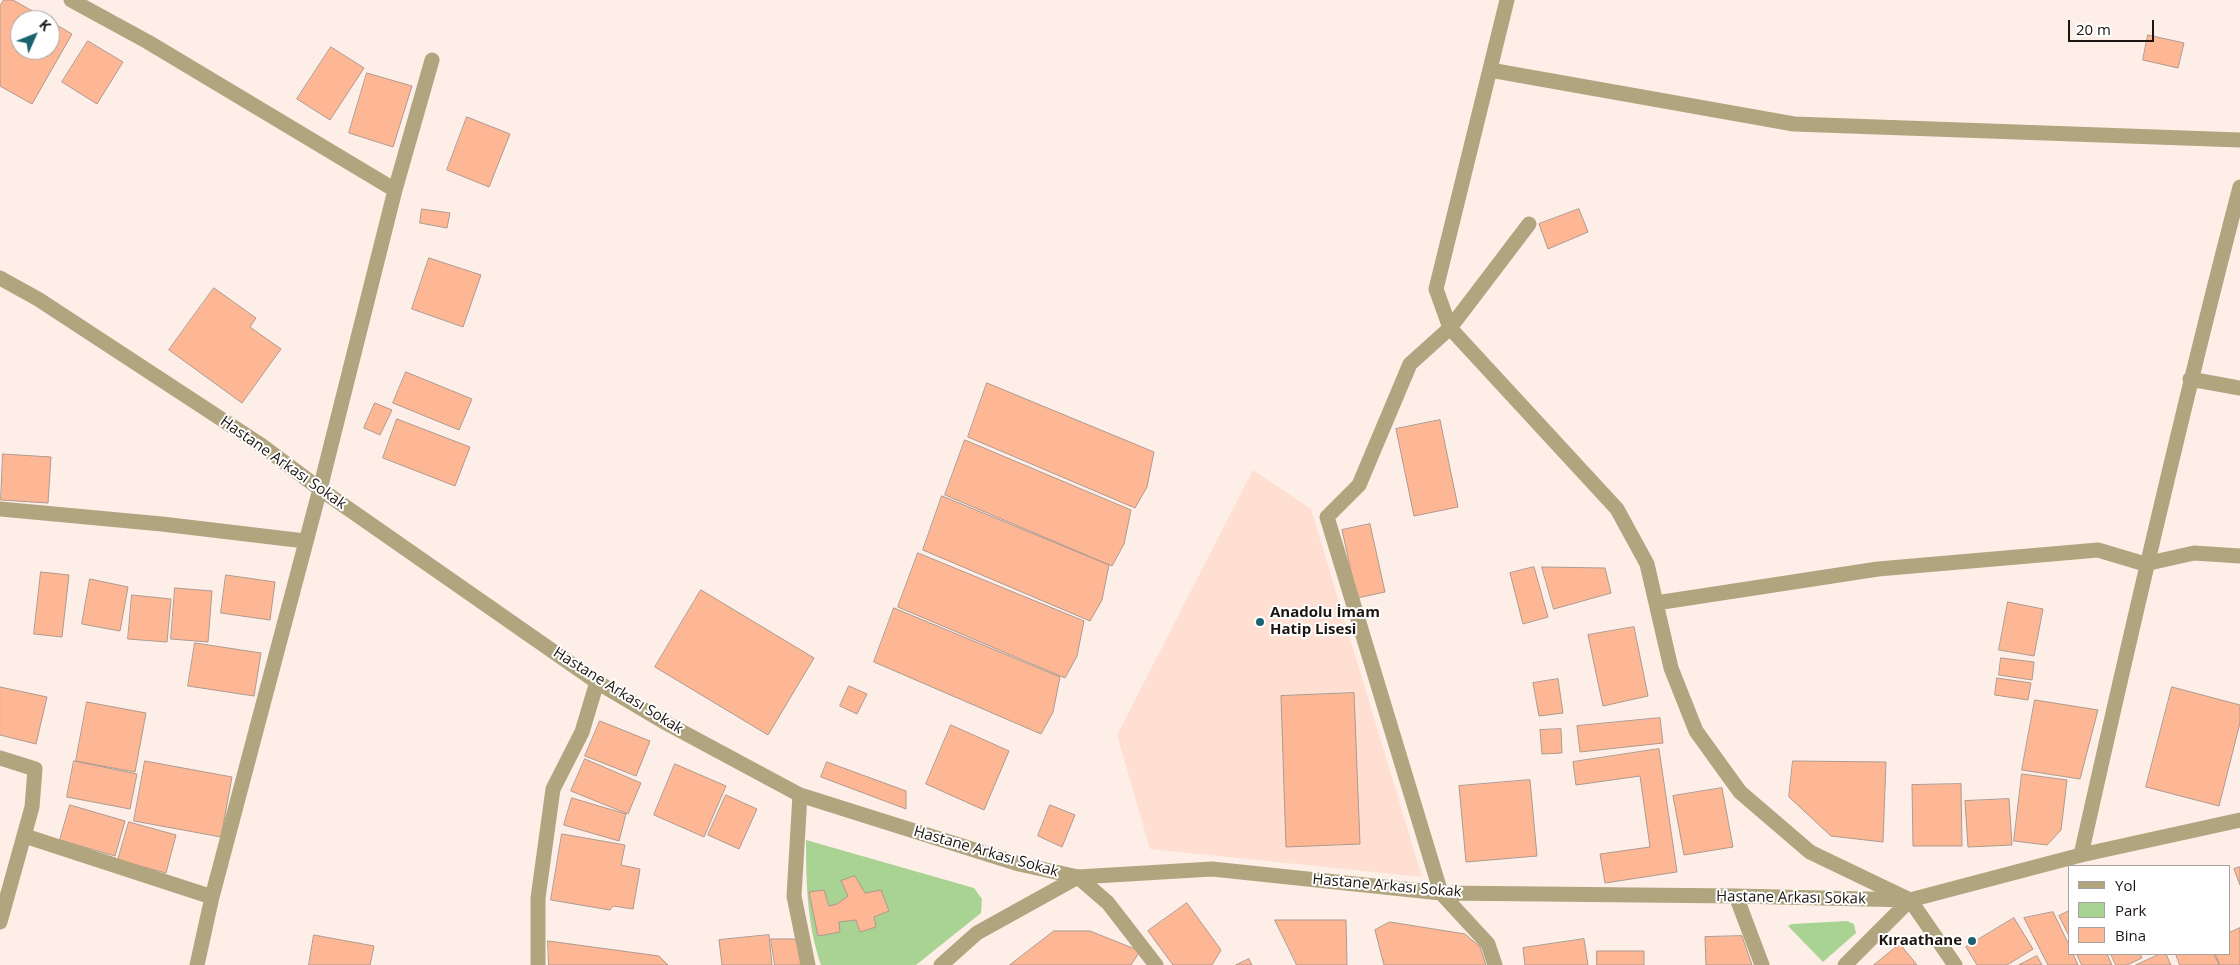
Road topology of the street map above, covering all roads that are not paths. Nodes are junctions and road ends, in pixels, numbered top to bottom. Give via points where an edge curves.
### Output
1 (71, 0) edge
2 (1508, 0) edge
3 (432, 60) dead end
4 (1490, 70) junction
5 (2240, 140) edge
6 (2240, 188) edge
7 (395, 190) junction
8 (1529, 224) dead end
9 (0, 278) edge
10 (1450, 328) junction
11 (2190, 379) junction
12 (2240, 388) edge
13 (320, 489) junction
14 (0, 509) edge
15 (305, 541) junction
16 (2240, 556) edge
17 (2146, 564) junction
18 (1656, 603) junction
19 (597, 682) junction
20 (0, 758) edge
21 (800, 795) junction
22 (2240, 820) edge
23 (24, 836) junction
24 (2081, 855) junction
25 (1078, 877) junction
26 (1441, 894) junction
27 (1736, 896) junction
28 (212, 897) junction
29 (1910, 900) junction
30 (0, 922) edge
31 (197, 965) edge
32 (538, 965) edge
33 (808, 965) edge
34 (941, 965) edge
35 (1156, 965) edge
36 (1495, 965) edge
37 (1762, 965) edge
38 (1845, 965) edge
39 (1955, 965) edge

1 - 7 street via 148,42
2 - 4 street
3 - 7 street
4 - 5 street via 1794,124
4 - 10 street via 1436,289
6 - 11 street
7 - 13 street
8 - 10 street
9 - 13 street, Hastane Arkası Sokak via 38,298 261,444
10 - 18 street via 1617,509 1646,564
10 - 26 street via 1410,364 1359,485 1327,518
11 - 12 street
11 - 17 street
13 - 15 street
13 - 19 street, Hastane Arkası Sokak
14 - 15 street
15 - 28 street
16 - 17 street via 2194,553
17 - 18 street via 2098,550 1878,569
17 - 24 street
18 - 29 street via 1671,668 1696,732 1740,792 1810,852
19 - 21 street, Hastane Arkası Sokak
19 - 32 street via 582,732 553,789 538,898
20 - 23 street via 34,769 32,807
21 - 25 street, Hastane Arkası Sokak via 1019,864
21 - 33 street via 794,896
22 - 24 street, Hastane Arkası Sokak
23 - 28 street
23 - 30 street
24 - 29 street, Hastane Arkası Sokak
25 - 26 street, Hastane Arkası Sokak via 1212,869
25 - 34 street via 977,933
25 - 35 street via 1108,903
26 - 27 street, Hastane Arkası Sokak
26 - 36 street via 1488,944
27 - 29 street, Hastane Arkası Sokak
27 - 37 street
28 - 31 street
29 - 38 street
29 - 39 street

